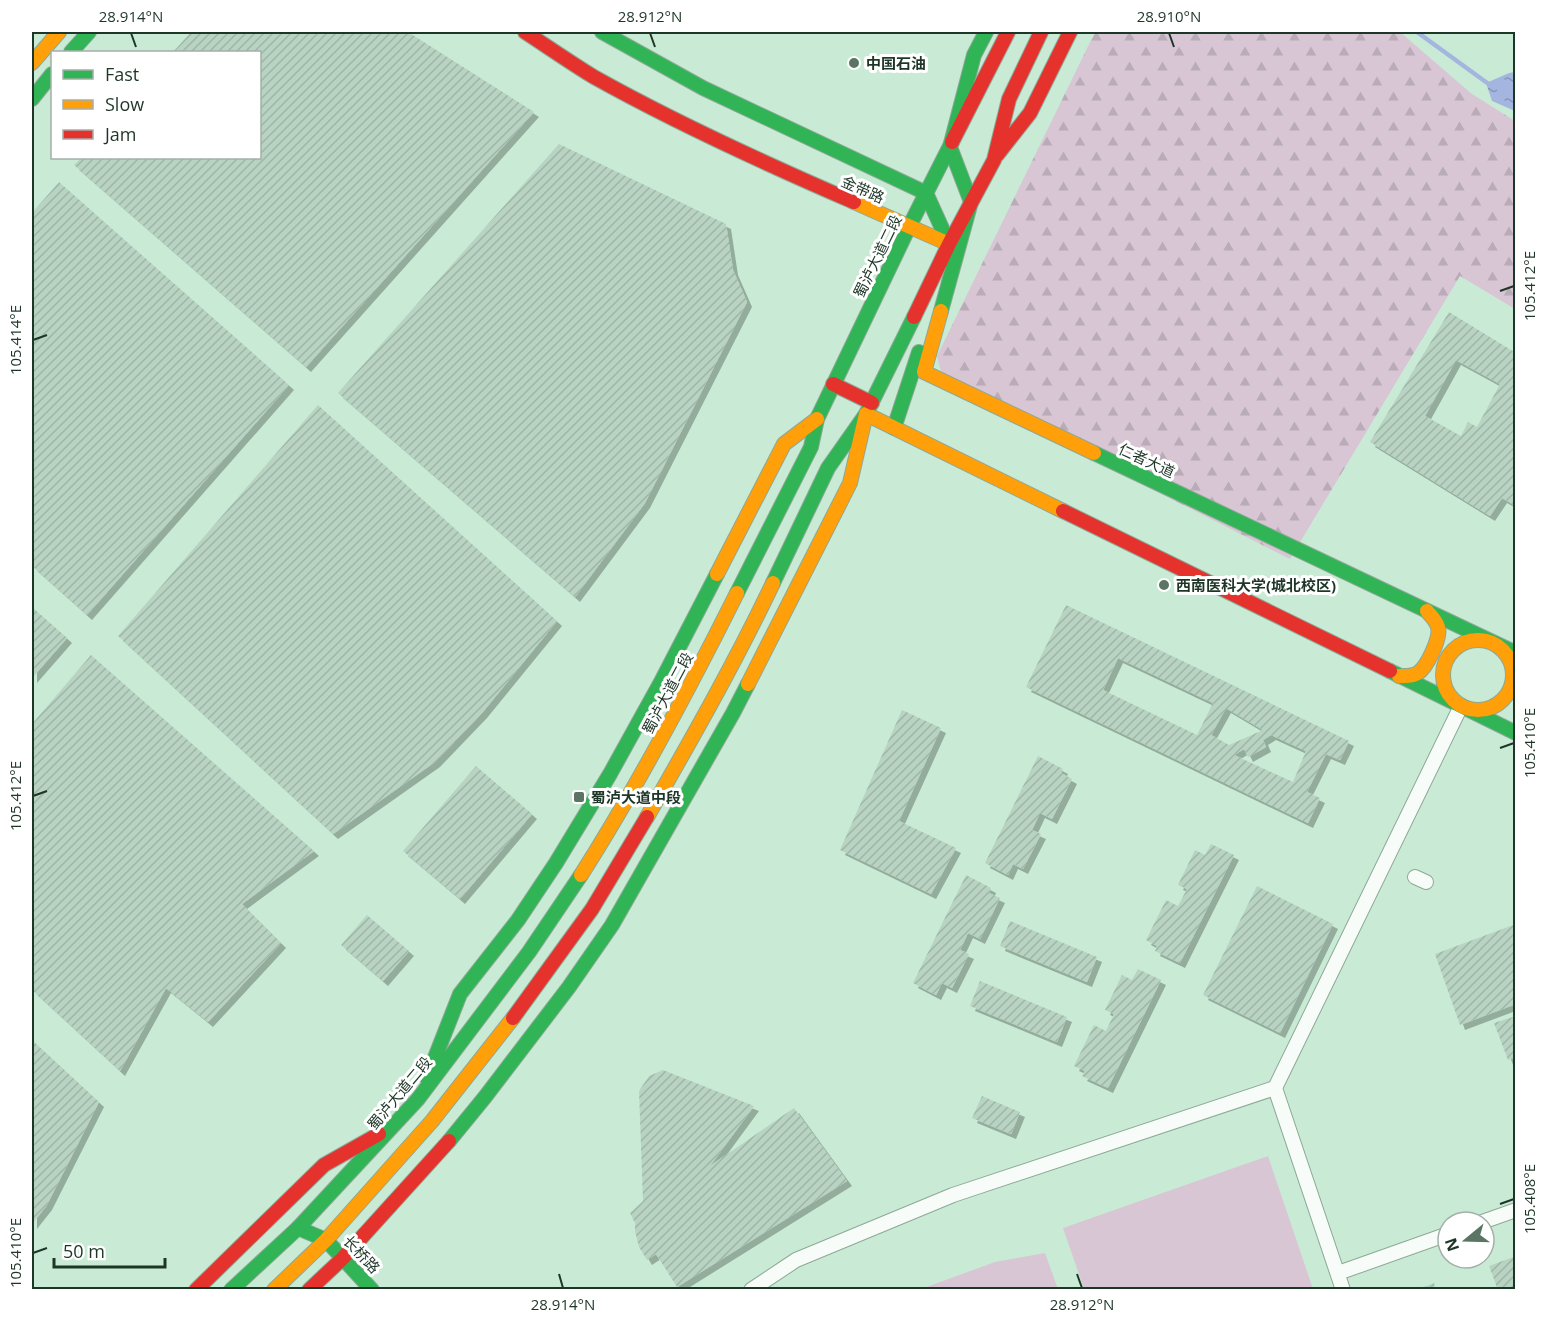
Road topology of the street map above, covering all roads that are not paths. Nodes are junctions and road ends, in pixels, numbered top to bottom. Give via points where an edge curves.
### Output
1 (59, 32) edge
2 (89, 32) edge
3 (525, 32) edge
4 (602, 32) edge
5 (986, 32) edge
6 (1008, 32) edge
7 (1041, 32) edge
8 (1070, 32) edge
9 (72, 51) edge
10 (32, 63) edge
11 (51, 75) edge
12 (995, 92) junction
13 (32, 99) edge
14 (950, 147) junction
15 (994, 160) junction
16 (926, 193) junction
17 (971, 202) junction
18 (909, 227) junction
19 (949, 244) junction
20 (833, 384) junction
21 (869, 409) junction
22 (817, 419) junction
23 (894, 428) junction
24 (1427, 611) junction
25 (1497, 644) junction
26 (1515, 653) edge
27 (1399, 676) junction
28 (1461, 706) junction
29 (1515, 733) edge
30 (1275, 1088) junction
31 (418, 1099) junction
32 (394, 1125) junction
33 (1515, 1210) edge
34 (1496, 1217) edge
35 (298, 1228) junction
36 (1436, 1238) edge
37 (327, 1240) junction
38 (343, 1258) junction
39 (307, 1259) junction
40 (1338, 1273) junction
41 (327, 1279) junction
42 (196, 1290) edge
43 (231, 1290) edge
44 (274, 1290) edge
45 (309, 1290) edge
46 (372, 1290) edge
47 (751, 1290) edge
48 (1343, 1290) edge

1 - 10 main road
2 - 9 main road
3 - 18 main road, 金带路 via 593,76 680,122
4 - 16 main road, 金带路 via 703,88
5 - 14 main road via 974,55
6 - 12 main road, 蜀泸大道二段
7 - 12 main road, 蜀泸大道二段
8 - 15 main road via 1030,113
11 - 13 main road
12 - 14 main road, 蜀泸大道二段
12 - 15 main road, 蜀泸大道二段
14 - 16 main road, 蜀泸大道二段
14 - 17 main road
15 - 17 main road, 蜀泸大道二段
16 - 18 main road, 蜀泸大道二段
16 - 19 main road
17 - 19 main road, 蜀泸大道二段
17 - 23 main road
17 - 24 main road, 仁者大道 via 924,372
18 - 19 main road, 金带路
18 - 20 main road, 蜀泸大道二段
19 - 21 main road, 蜀泸大道二段
20 - 21 main road
20 - 22 main road, 蜀泸大道二段
21 - 23 main road
21 - 37 main road, 蜀泸大道二段 via 828,468 747,637 592,909 503,1032 432,1121
21 - 38 main road via 850,483 830,524 733,713 612,925 485,1097
22 - 31 main road, 蜀泸大道二段 via 811,447 722,623 602,842 529,952
22 - 31 main road via 784,444 610,774 518,920 460,994
23 - 27 main road
24 - 25 main road, 仁者大道
24 - 27 main road via 1440,630 1438,642 1420,672
25 - 26 main road, 仁者大道
25 - 28 main road via 1511,663 1513,678 1508,693 1487,709
25 - 28 main road via 1471,639 1449,653 1442,678 1448,694
27 - 28 main road
28 - 29 main road
28 - 30 street
30 - 40 street
30 - 47 street via 953,1195 796,1260
31 - 32 main road, 蜀泸大道二段
32 - 35 main road, 蜀泸大道二段
32 - 42 main road via 324,1165
33 - 34 street
35 - 37 main road, 长桥路
35 - 39 main road
35 - 43 main road, 蜀泸大道二段
36 - 40 street
37 - 38 main road, 长桥路
37 - 39 main road, 蜀泸大道二段
38 - 41 main road
38 - 46 main road, 长桥路
39 - 41 main road
39 - 44 main road, 蜀泸大道二段
40 - 48 street
41 - 45 main road

